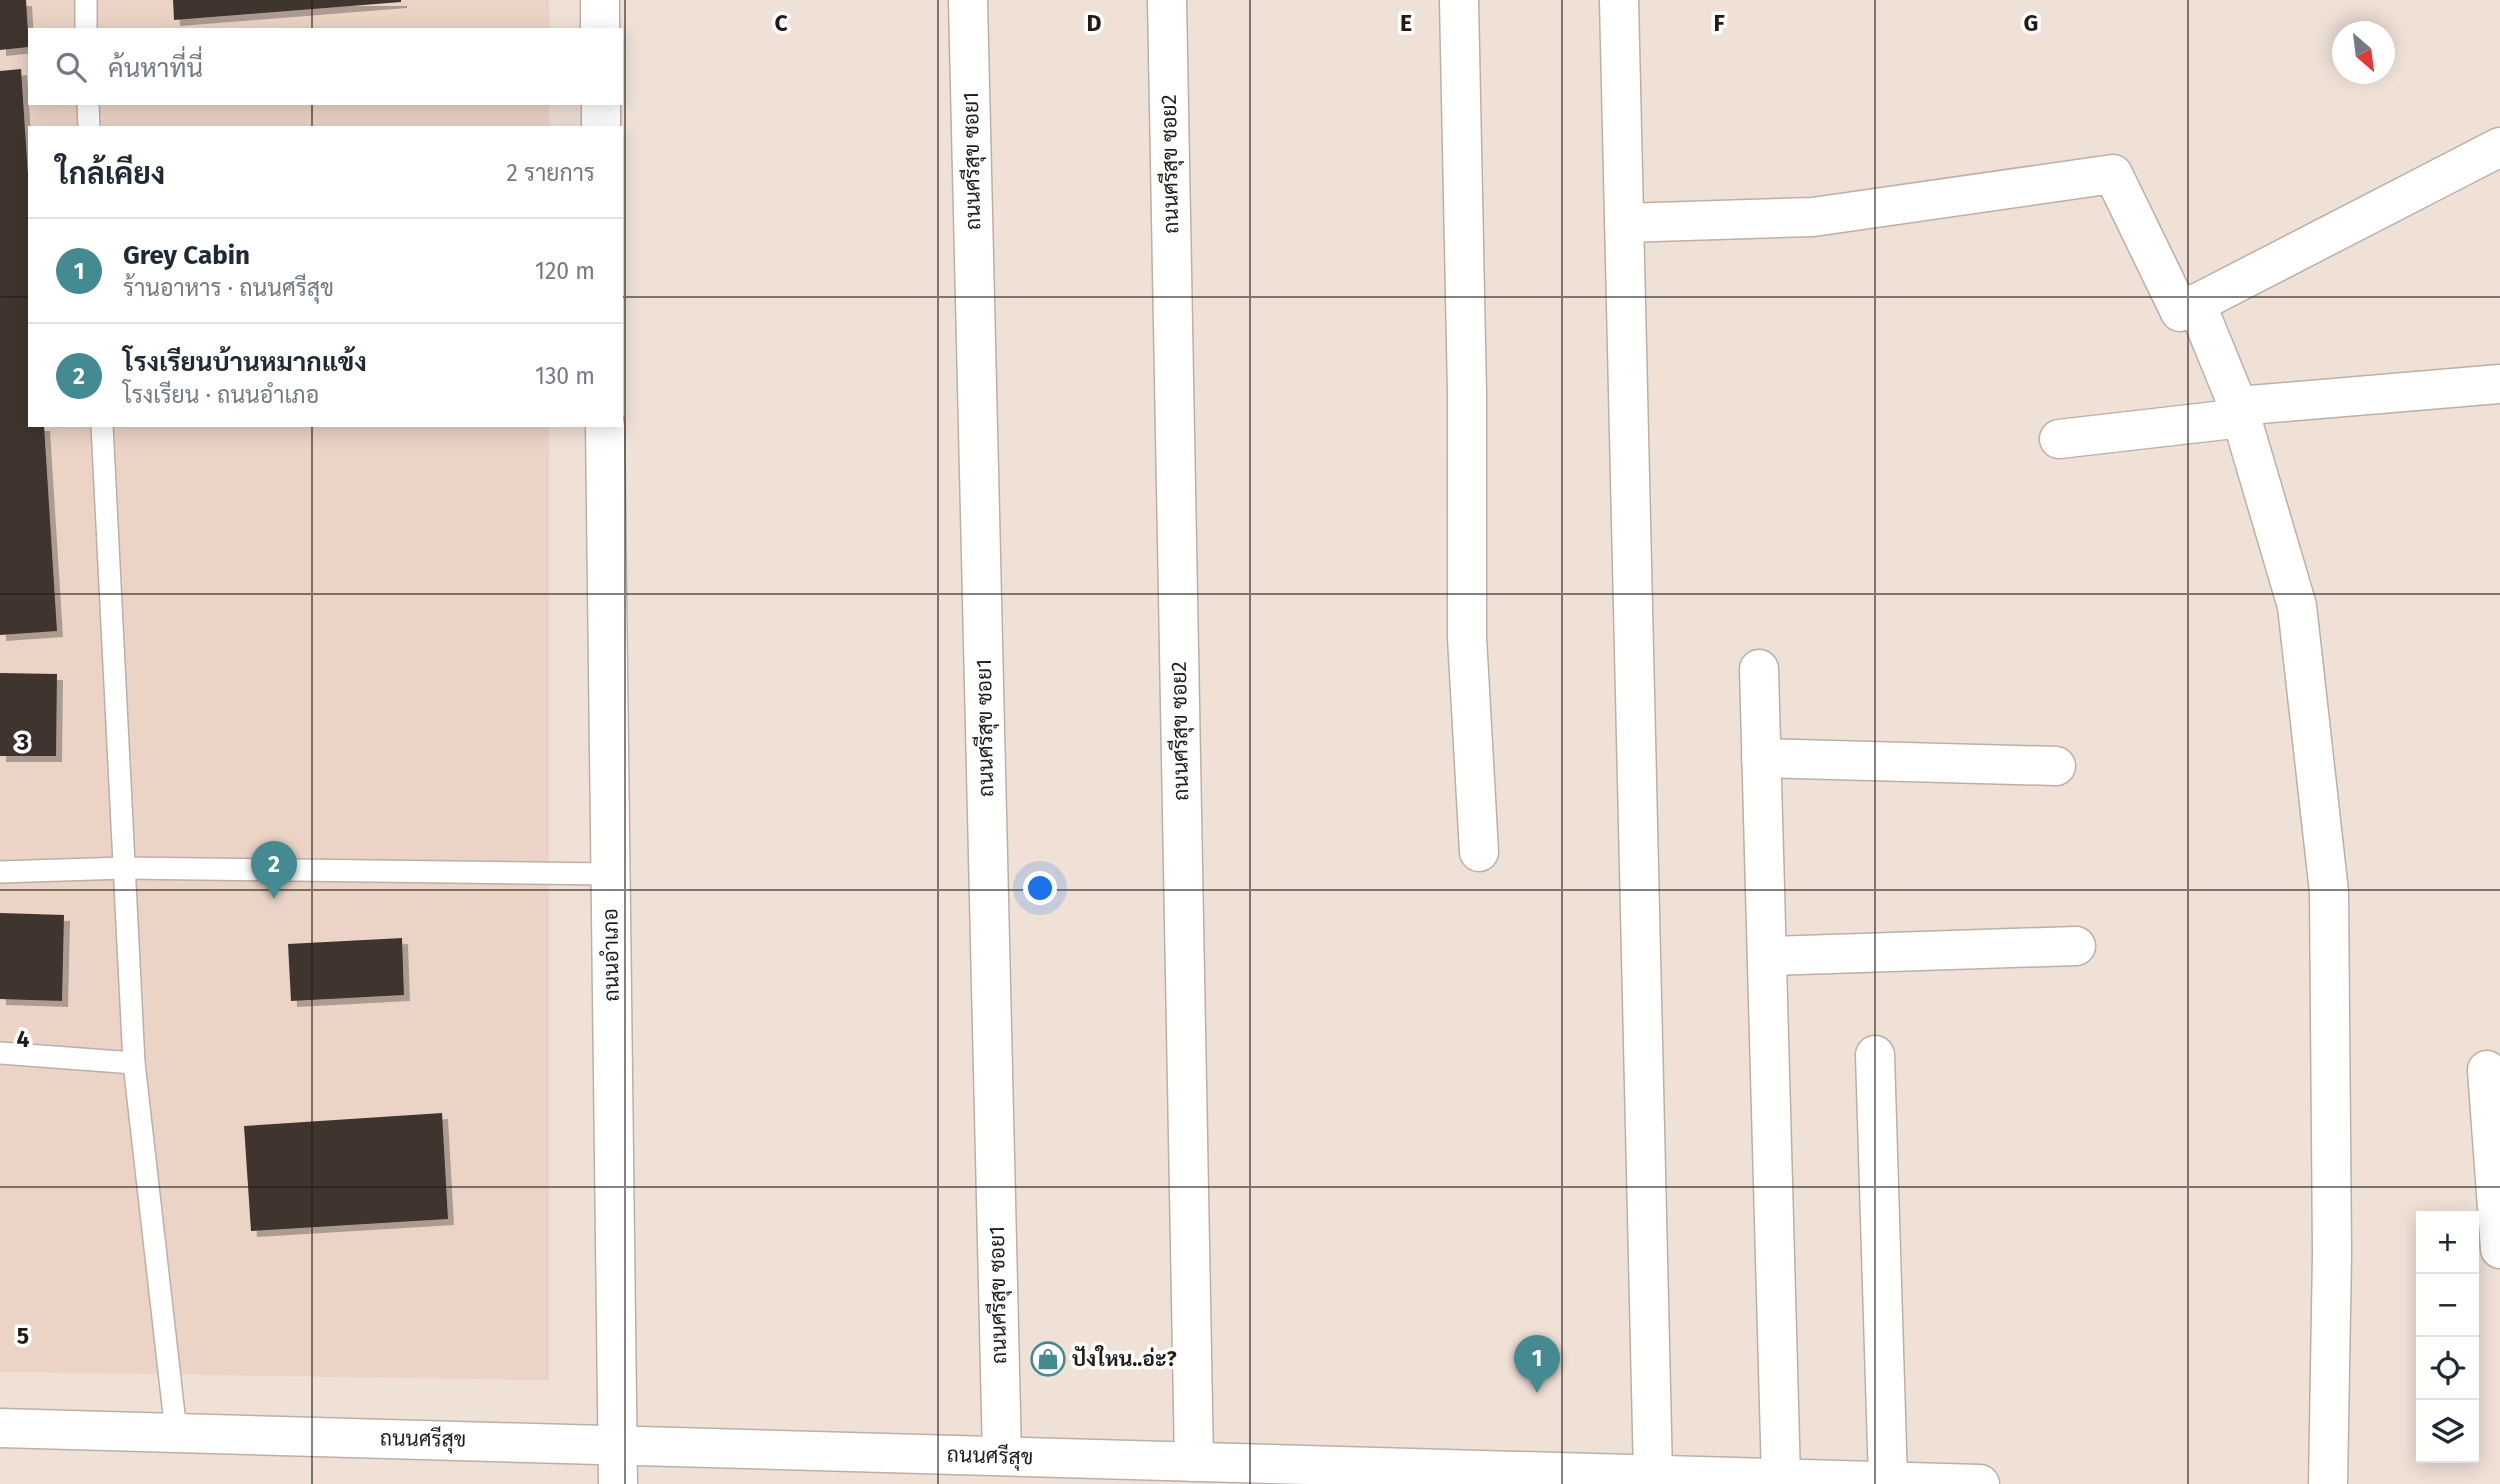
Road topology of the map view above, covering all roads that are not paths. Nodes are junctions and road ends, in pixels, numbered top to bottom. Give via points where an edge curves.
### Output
1 (86, 0) edge
2 (600, 0) edge
3 (968, 0) edge
4 (1167, 0) edge
5 (1459, 0) edge
6 (1619, 0) edge
7 (86, 28) edge
8 (600, 28) edge
9 (88, 105) edge
10 (601, 105) edge
11 (89, 126) edge
12 (601, 126) edge
13 (2500, 147) edge
14 (1624, 223) junction
15 (2196, 303) junction
16 (2500, 384) edge
17 (2240, 412) junction
18 (102, 427) edge
19 (605, 427) edge
20 (2059, 439) dead end
21 (1759, 669) dead end
22 (1761, 758) junction
23 (2056, 765) dead end
24 (1479, 852) dead end
25 (124, 868) junction
26 (0, 872) edge
27 (610, 874) junction
28 (2076, 946) dead end
29 (1767, 956) junction
30 (0, 1053) edge
31 (1875, 1055) dead end
32 (134, 1063) junction
33 (2487, 1070) dead end
34 (2500, 1249) edge
35 (0, 1428) edge
36 (176, 1432) junction
37 (617, 1445) junction
38 (1002, 1456) junction
39 (1194, 1462) junction
40 (1145, 1472) edge
41 (1301, 1475) edge
42 (1782, 1478) junction
43 (1654, 1479) edge
44 (1888, 1483) edge
45 (618, 1484) edge
46 (1980, 1484) edge
47 (2328, 1484) edge

1 - 7 lane
2 - 8 street
3 - 38 street, ถนนศรีสุข ซอย1
4 - 39 street, ถนนศรีสุข ซอย2
5 - 24 street via 1468,637
6 - 14 street
9 - 11 lane
10 - 12 street
13 - 15 street
14 - 15 street via 1813,217 2113,174 2180,312
14 - 43 street
15 - 17 street
16 - 17 street
17 - 20 street
17 - 47 street via 2297,606 2329,892 2332,1254
18 - 25 lane
19 - 27 street, ถนนอำเภอ
21 - 22 street
22 - 23 street
22 - 29 street
25 - 26 lane
25 - 27 lane
25 - 32 lane
27 - 37 street, ถนนอำเภอ
28 - 29 street
29 - 42 street
30 - 32 lane
31 - 44 street
32 - 36 lane
33 - 34 street
35 - 36 street, ถนนศรีสุข
36 - 37 street, ถนนศรีสุข
37 - 38 street, ถนนศรีสุข
37 - 45 street, ถนนอำเภอ
38 - 40 street, ถนนศรีสุข
39 - 40 street, ถนนศรีสุข
39 - 41 street, ถนนศรีสุข
41 - 43 street, ถนนศรีสุข
42 - 43 street, ถนนศรีสุข
42 - 44 street, ถนนศรีสุข
44 - 46 street, ถนนศรีสุข

